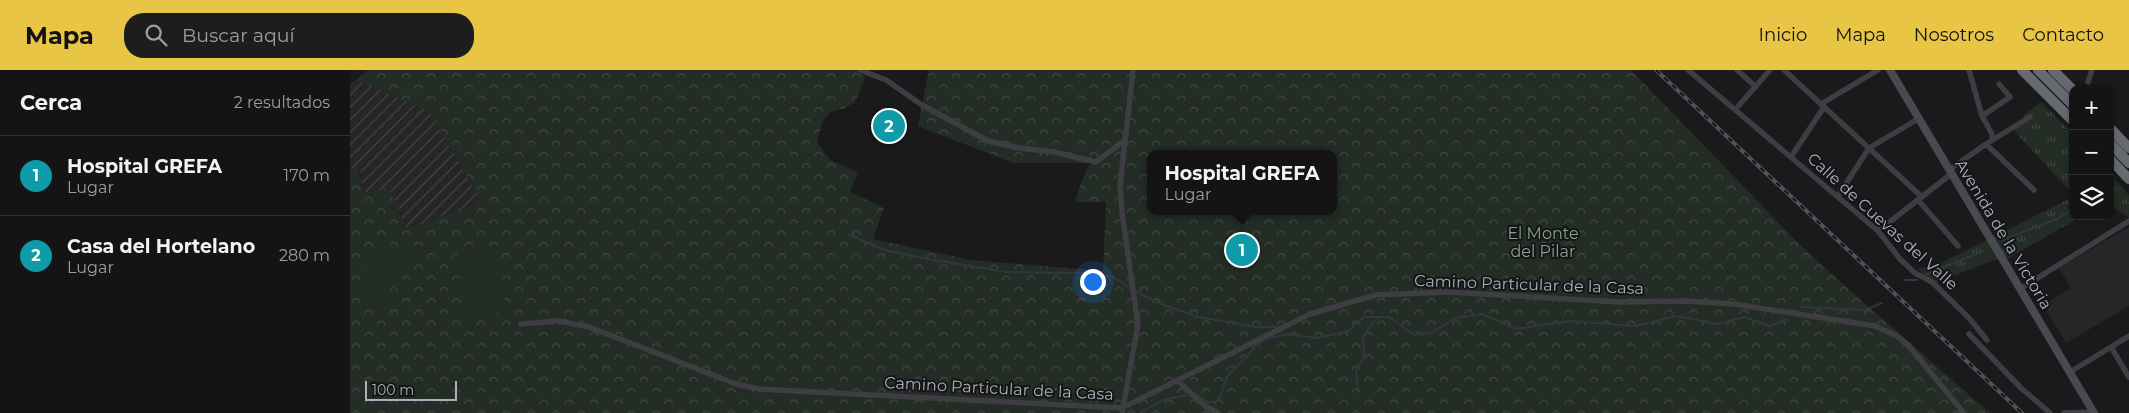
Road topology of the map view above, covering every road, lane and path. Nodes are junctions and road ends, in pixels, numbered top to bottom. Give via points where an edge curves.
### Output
1 (860, 70) edge
2 (1133, 70) edge
3 (1688, 70) edge
4 (1737, 70) edge
5 (1770, 70) edge
6 (1784, 70) edge
7 (1878, 70) edge
8 (1890, 70) edge
9 (1969, 70) edge
10 (2022, 70) edge
11 (2038, 70) edge
12 (2053, 70) edge
13 (2092, 70) edge
14 (2088, 82) dead end
15 (1999, 84) dead end
16 (2069, 86) edge
17 (1756, 87) junction
18 (2069, 101) edge
19 (1823, 105) junction
20 (1735, 110) junction
21 (1982, 116) junction
22 (2030, 117) dead end
23 (2069, 117) edge
24 (1918, 119) junction
25 (2112, 130) edge
26 (1125, 140) junction
27 (1989, 142) junction
28 (2114, 147) edge
29 (1869, 148) junction
30 (2129, 148) edge
31 (1791, 157) junction
32 (2114, 162) edge
33 (2129, 163) edge
34 (1950, 172) junction
35 (2129, 179) edge
36 (2034, 190) dead end
37 (1838, 196) junction
38 (1920, 198) junction
39 (2129, 222) edge
40 (1878, 231) junction
41 (1958, 246) dead end
42 (2020, 289) junction
43 (521, 324) dead end
44 (1969, 334) dead end
45 (2129, 336) edge
46 (1986, 340) dead end
47 (2111, 347) junction
48 (2070, 372) junction
49 (2129, 377) edge
50 (1178, 381) junction
51 (1122, 410) edge
52 (2094, 412) edge
53 (1218, 413) edge
54 (1964, 413) edge
55 (2050, 413) edge
56 (2064, 413) edge

1 - 26 street via 886,80 922,105 982,138 1002,145 1096,162
2 - 26 street
3 - 20 street, Calle de Cuevas del Valle
4 - 17 street
5 - 17 street
6 - 19 street
7 - 19 street
8 - 24 street, Avenida de la Victoria
9 - 21 street
10 - 23 highway
11 - 18 highway
12 - 16 highway
13 - 14 street
15 - 21 street via 2010,97
17 - 20 street
19 - 29 street
19 - 31 street
20 - 31 street, Calle de Cuevas del Valle
21 - 27 street via 1992,134
22 - 27 street
24 - 29 street
24 - 34 street, Avenida de la Victoria
25 - 30 highway
26 - 51 street via 1120,186 1138,325
27 - 34 street
27 - 36 street
28 - 33 highway
29 - 37 street
29 - 38 street
31 - 37 street, Calle de Cuevas del Valle
32 - 35 highway
34 - 38 street
34 - 42 street, Avenida de la Victoria
37 - 40 street, Calle de Cuevas del Valle
38 - 40 street
38 - 41 street
39 - 42 street
40 - 46 street, Calle de Cuevas del Valle via 1900,259 1915,273 1932,282 1969,318
42 - 48 street, Avenida de la Victoria
43 - 51 street, Camino Particular de la Casa via 559,321 590,327 736,384 759,389
44 - 55 street
45 - 47 street
47 - 48 street
47 - 49 street
48 - 52 street, Avenida de la Victoria
50 - 51 street, Camino Particular de la Casa
50 - 53 street via 1205,406
50 - 54 street, Camino Particular de la Casa via 1310,314 1376,294 1447,292 1618,302 1687,301 1734,304 1875,326 1908,345
52 - 56 street

